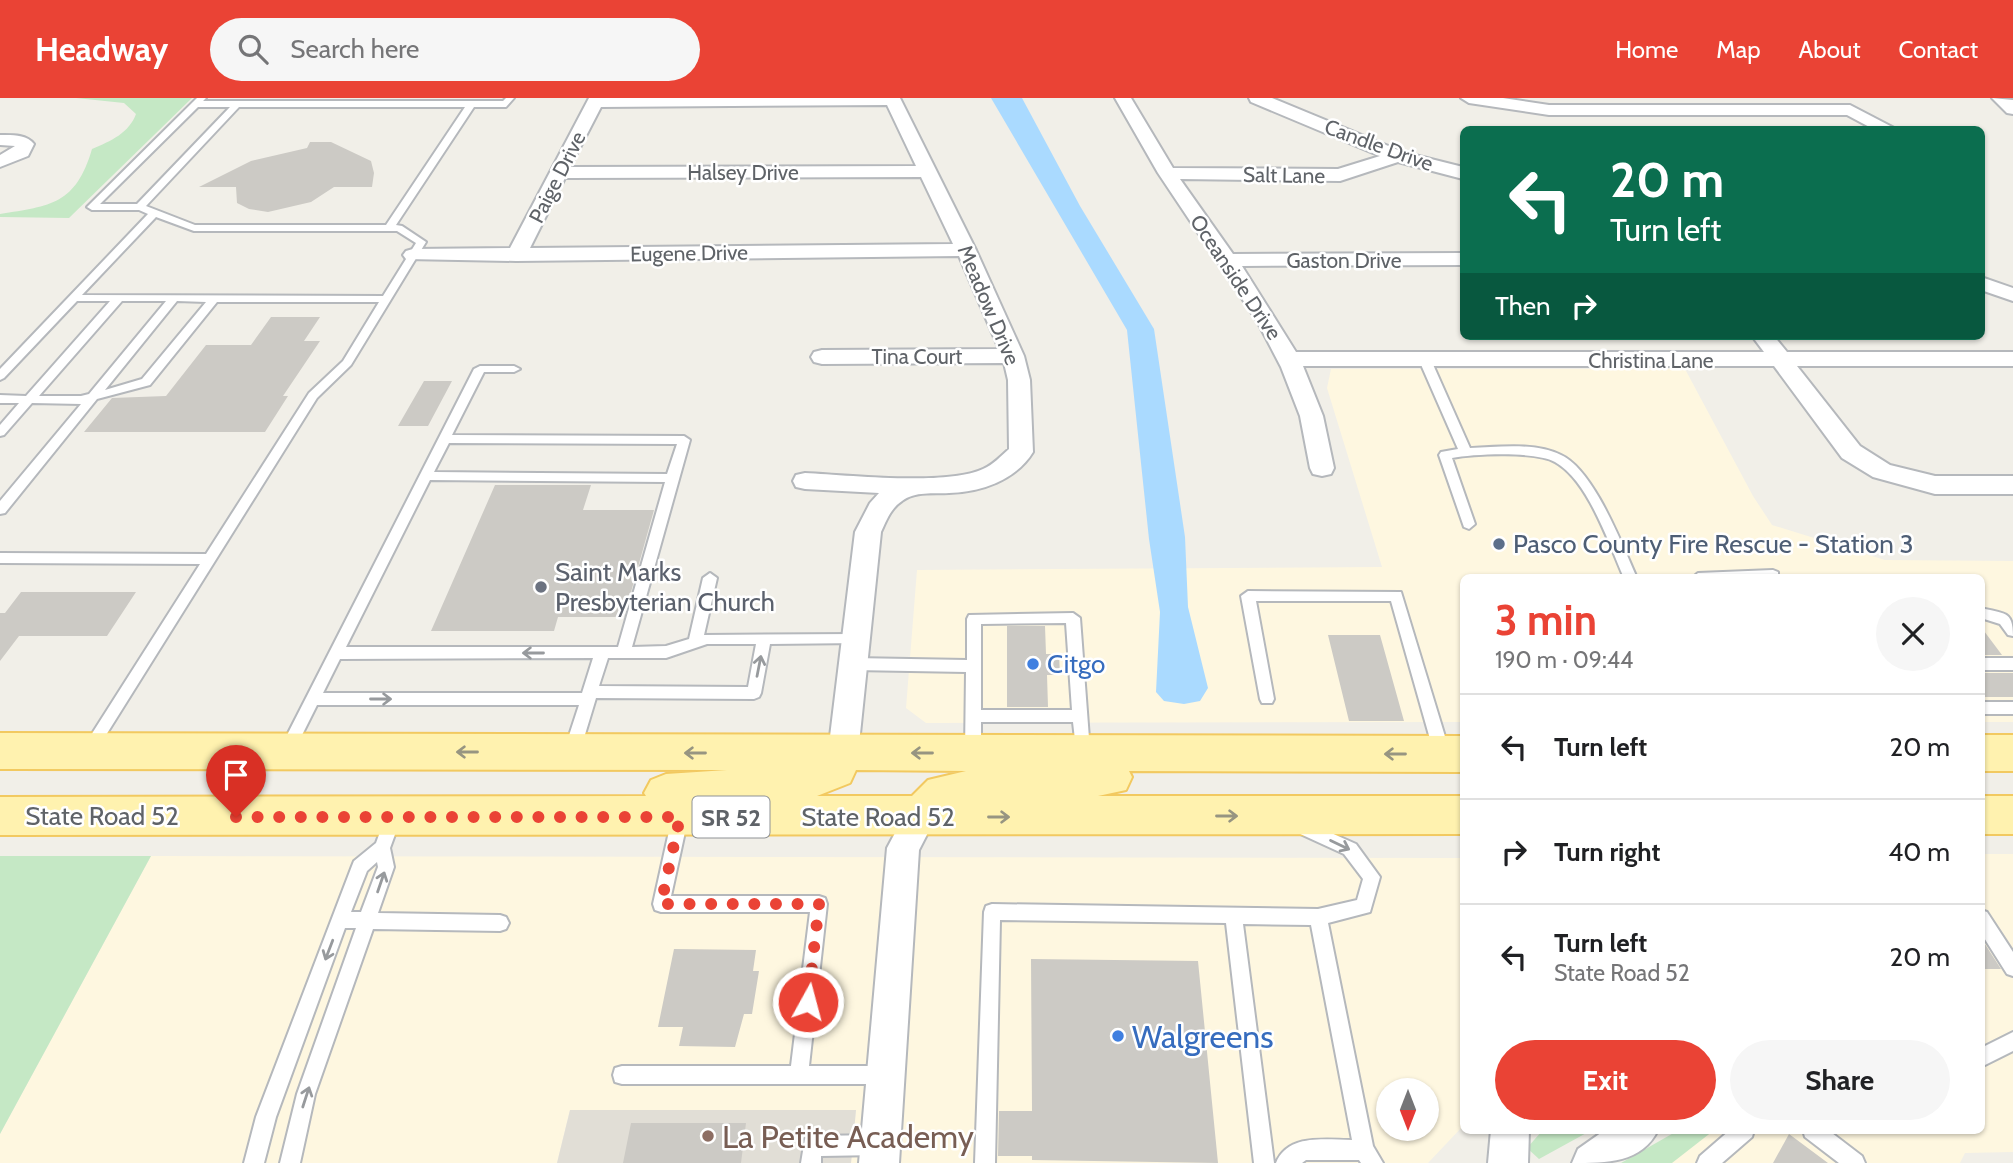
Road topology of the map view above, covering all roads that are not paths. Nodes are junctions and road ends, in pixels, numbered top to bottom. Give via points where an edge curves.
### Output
1 (510, 98) edge
2 (1123, 98) edge
3 (1257, 98) edge
4 (1469, 98) edge
5 (2000, 98) edge
6 (892, 99) edge
7 (596, 100) edge
8 (199, 101) edge
9 (237, 104) junction
10 (471, 104) junction
11 (1668, 104) edge
12 (2013, 109) edge
13 (1687, 126) edge
14 (1882, 126) edge
15 (0, 140) edge
16 (1397, 156) junction
17 (0, 162) edge
18 (928, 171) junction
19 (1460, 172) edge
20 (559, 173) junction
21 (1167, 173) junction
22 (140, 207) junction
23 (154, 213) junction
24 (389, 228) junction
25 (966, 250) junction
26 (413, 255) junction
27 (516, 255) junction
28 (1460, 259) edge
29 (1225, 260) junction
30 (1985, 284) edge
31 (2009, 288) edge
32 (73, 298) junction
33 (119, 298) junction
34 (174, 299) junction
35 (214, 299) junction
36 (386, 299) junction
37 (1766, 340) edge
38 (1013, 356) junction
39 (822, 357) dead end
40 (1289, 359) junction
41 (2013, 359) edge
42 (1425, 360) junction
43 (1782, 360) junction
44 (514, 369) dead end
45 (0, 376) edge
46 (94, 396) junction
47 (0, 399) edge
48 (29, 399) junction
49 (0, 432) edge
50 (445, 439) junction
51 (1465, 450) junction
52 (1322, 468) dead end
53 (426, 476) junction
54 (673, 478) junction
55 (805, 481) dead end
56 (2013, 485) edge
57 (913, 486) junction
58 (0, 510) edge
59 (1469, 524) dead end
60 (0, 558) edge
61 (210, 559) junction
62 (1629, 574) edge
63 (710, 578) dead end
64 (1985, 613) edge
65 (2013, 631) edge
66 (764, 639) junction
67 (695, 643) junction
68 (854, 652) junction
69 (337, 653) junction
70 (601, 653) junction
71 (623, 653) junction
72 (1985, 664) edge
73 (2013, 664) edge
74 (974, 666) junction
75 (589, 696) junction
76 (313, 699) junction
77 (1267, 699) dead end
78 (1985, 708) edge
79 (2013, 708) edge
80 (1081, 734) junction
81 (973, 735) junction
82 (0, 751) edge
83 (88, 751) junction
84 (287, 752) junction
85 (572, 752) junction
86 (843, 753) junction
87 (1985, 753) edge
88 (2013, 753) edge
89 (1339, 754) junction
90 (1453, 754) edge
91 (1460, 815) edge
92 (1985, 815) edge
93 (2013, 815) edge
94 (0, 816) edge
95 (1278, 816) junction
96 (446, 817) junction
97 (680, 817) junction
98 (920, 817) junction
99 (388, 832) junction
100 (1233, 915) junction
101 (1318, 918) junction
102 (368, 919) junction
103 (340, 920) junction
104 (500, 923) dead end
105 (1985, 924) edge
106 (2013, 968) edge
107 (2013, 1041) edge
108 (1985, 1056) edge
109 (622, 1075) dead end
110 (799, 1075) junction
111 (886, 1075) junction
112 (1510, 1134) edge
113 (1633, 1134) edge
114 (1740, 1134) edge
115 (1817, 1134) edge
116 (880, 1154) edge
117 (1368, 1156) edge
118 (254, 1163) edge
119 (290, 1163) edge
120 (810, 1163) edge
121 (985, 1163) edge
122 (1264, 1163) edge
123 (1286, 1163) edge
124 (1508, 1163) edge
125 (1592, 1163) edge
126 (1707, 1163) edge
127 (1855, 1163) edge

1 - 10 lane via 506,104
2 - 21 street, Oceanside Drive
3 - 16 street, Candle Drive
4 - 11 street via 1549,110
5 - 12 street
6 - 7 street
6 - 18 street, Meadow Drive
7 - 20 street, Paige Drive
8 - 9 lane
8 - 22 lane via 92,207
9 - 10 lane
9 - 22 lane
10 - 24 lane
11 - 13 street
11 - 14 street via 1850,110
15 - 17 street via 22,141 25,148
16 - 19 street, Candle Drive
16 - 21 street, Salt Lane via 1340,175
18 - 20 street, Halsey Drive
18 - 25 street, Meadow Drive
20 - 27 street, Paige Drive
21 - 29 street, Oceanside Drive
22 - 23 lane
23 - 24 lane via 194,228
23 - 32 lane
24 - 26 lane via 399,228 421,242
25 - 27 street, Eugene Drive
25 - 38 street, Meadow Drive
26 - 27 street, Eugene Drive
26 - 36 lane
28 - 29 street, Gaston Drive
29 - 40 street, Oceanside Drive via 1268,319
30 - 31 street
32 - 33 lane
32 - 45 lane
33 - 34 lane
33 - 48 lane
34 - 35 lane
34 - 46 lane
35 - 36 lane
35 - 46 lane via 146,382
36 - 61 lane via 347,363 313,396
37 - 43 street
38 - 39 street, Tina Court
38 - 57 street, Meadow Drive via 1019,380 1021,452 993,475 962,484
40 - 42 street, Christina Lane
40 - 52 street, Oceanside Drive via 1318,433
41 - 43 street, Christina Lane
42 - 43 street, Christina Lane
42 - 51 lane
43 - 56 street via 1851,452 1882,471 1935,485
44 - 50 lane via 480,369
46 - 48 lane
46 - 58 lane
47 - 48 lane
48 - 49 lane
50 - 53 lane
50 - 54 lane via 684,440
51 - 59 lane via 1445,455
51 - 62 lane via 1542,453 1569,464 1582,478
53 - 54 lane
53 - 69 lane
54 - 71 lane
55 - 57 street, Meadow Drive
57 - 68 street, Meadow Drive via 892,493 872,520
60 - 61 lane
61 - 83 lane
63 - 67 lane
64 - 65 lane via 2005,620
66 - 67 lane
66 - 68 lane
75 -> 66 lane via 754,692
67 - 71 lane via 666,652
68 - 74 lane
68 - 86 street, Meadow Drive
70 -> 69 lane
69 - 76 lane
70 - 71 lane
70 - 75 lane
72 - 73 lane
74 - 80 lane via 974,619 1073,618
74 - 81 lane
76 -> 75 lane
75 - 85 lane
76 - 84 lane
77 - 90 lane via 1248,596 1396,596
78 - 79 lane
80 - 81 main road
80 - 89 main road
81 -> 86 main road
82 - 83 main road
83 - 84 main road
85 -> 84 main road
86 -> 85 main road
86 - 96 main road via 835,770 803,783 521,800
87 - 88 main road
90 -> 89 main road
89 - 98 main road via 1249,768 984,786 943,793
91 - 95 main road, State Road 52 / SR 52
92 - 93 main road
94 - 99 main road, State Road 52 / SR 52
98 -> 95 main road, State Road 52 / SR 52
95 -> 101 lane via 1350,849 1371,877 1364,906
96 - 97 main road, State Road 52 / SR 52
96 - 99 main road, State Road 52 / SR 52
97 - 98 main road, State Road 52 / SR 52
97 - 110 lane via 661,904 819,904
98 - 111 street via 902,848
102 -> 99 lane via 386,867
99 - 103 lane via 360,866
100 - 101 lane
100 - 121 lane via 992,912
100 - 122 lane
101 - 117 lane
102 - 103 lane
102 - 104 lane
119 -> 102 lane via 306,1094
103 -> 118 lane via 266,1117
105 - 106 lane
107 - 108 lane
109 - 110 lane
110 - 111 lane
111 - 116 street
112 - 124 street
113 - 125 street
114 - 126 lane
115 - 127 lane
116 - 120 lane via 812,1146
117 - 123 lane via 1303,1150

